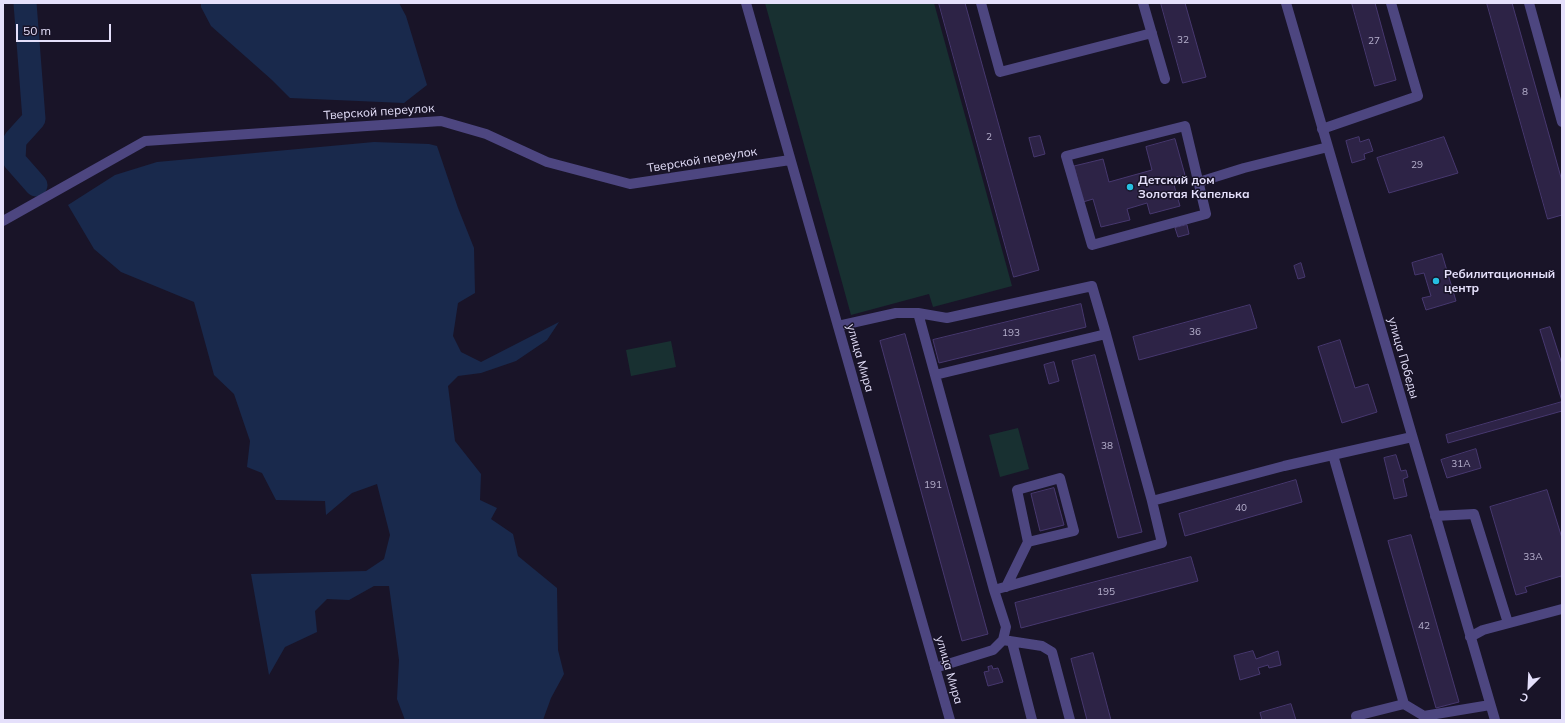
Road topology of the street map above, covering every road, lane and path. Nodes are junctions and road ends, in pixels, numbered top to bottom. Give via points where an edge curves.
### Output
1 (746, 3) edge
2 (981, 3) edge
3 (1143, 3) edge
4 (1286, 3) edge
5 (1391, 3) edge
6 (1529, 3) edge
7 (1152, 33) junction
8 (1165, 79) dead end
9 (1562, 122) edge
10 (1322, 129) junction
11 (1328, 147) junction
12 (790, 160) junction
13 (1199, 182) junction
14 (3, 222) edge
15 (918, 313) junction
16 (838, 326) junction
17 (1106, 334) junction
18 (935, 375) junction
19 (1412, 437) junction
20 (1333, 455) junction
21 (1152, 501) junction
22 (1435, 516) junction
23 (1028, 542) junction
24 (1006, 587) junction
25 (994, 590) junction
26 (1562, 609) edge
27 (1508, 623) junction
28 (1470, 637) junction
29 (1008, 641) junction
30 (935, 668) junction
31 (1404, 704) junction
32 (1490, 705) junction
33 (950, 720) edge
34 (1032, 720) edge
35 (1070, 720) edge
36 (1357, 720) edge
37 (1495, 720) edge

1 - 12 street, улица Мира
2 - 7 street via 1000,72
3 - 7 street
4 - 10 street, улица Победы
5 - 10 street via 1418,96
6 - 9 street
7 - 8 street
10 - 11 street, улица Победы
11 - 13 street
11 - 19 street, улица Победы
12 - 14 street, Тверской переулок via 630,184 547,162 486,134 441,121 145,141
12 - 16 street, улица Мира
13 - 13 street via 1206,214 1092,245 1066,156 1185,126
15 - 16 street via 896,313
15 - 17 street via 947,318 1092,286
15 - 18 street
16 - 30 street, улица Мира
17 - 18 street
17 - 21 street
18 - 25 street
19 - 20 street
19 - 22 street, улица Победы
20 - 21 street
20 - 31 street
21 - 24 street via 1162,542
22 - 27 street via 1474,514
22 - 28 street, улица Победы
23 - 23 street via 1017,490 1060,478 1074,531
23 - 24 street
24 - 25 street
25 - 29 street
26 - 27 street
27 - 28 street via 1483,630
28 - 32 street, улица Победы
29 - 30 street via 993,650
29 - 34 street
29 - 35 street via 1042,646 1052,652
30 - 33 street, улица Мира
31 - 32 street via 1424,716
31 - 36 street via 1356,716
32 - 37 street, улица Победы

